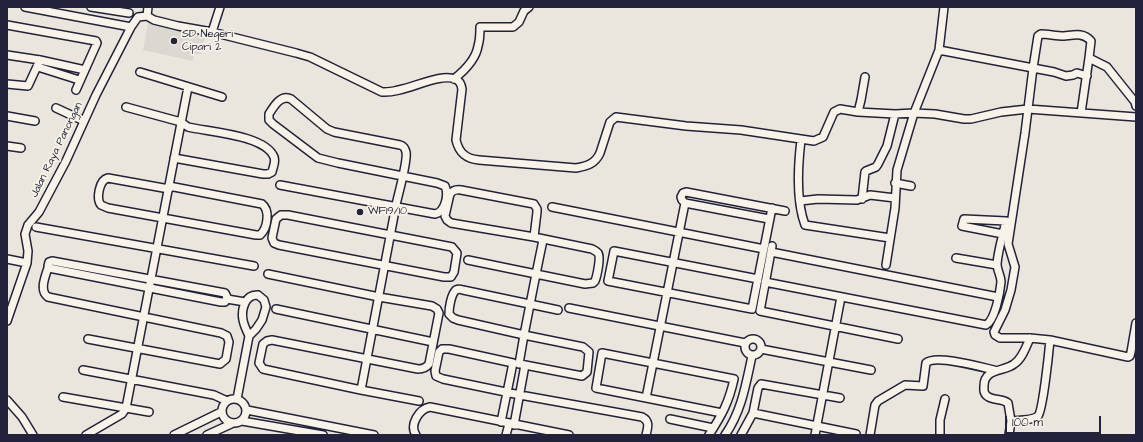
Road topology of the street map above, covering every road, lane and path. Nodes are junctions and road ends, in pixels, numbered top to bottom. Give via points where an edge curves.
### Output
1 (25, 7) edge
2 (91, 7) edge
3 (148, 7) edge
4 (220, 7) edge
5 (528, 7) edge
6 (944, 7) edge
7 (128, 13) dead end
8 (146, 16) junction
9 (7, 25) edge
10 (131, 27) junction
11 (212, 32) junction
12 (939, 50) junction
13 (7, 54) edge
14 (1089, 58) junction
15 (39, 63) junction
16 (1033, 68) junction
17 (85, 70) junction
18 (140, 72) dead end
19 (865, 76) dead end
20 (1087, 76) junction
21 (454, 79) junction
22 (80, 80) junction
23 (7, 84) edge
24 (188, 87) junction
25 (76, 90) dead end
26 (222, 97) dead end
27 (1136, 106) edge
28 (126, 107) dead end
29 (56, 108) dead end
30 (1028, 109) junction
31 (858, 112) junction
32 (914, 112) junction
33 (1081, 113) junction
34 (895, 114) junction
35 (7, 116) edge
36 (1136, 117) edge
37 (35, 121) dead end
38 (84, 121) junction
39 (181, 122) junction
40 (800, 140) junction
41 (8, 147) edge
42 (21, 148) dead end
43 (174, 158) junction
44 (403, 176) junction
45 (895, 183) junction
46 (280, 184) dead end
47 (911, 186) dead end
48 (169, 188) junction
49 (895, 198) junction
50 (862, 199) junction
51 (800, 201) junction
52 (685, 203) junction
53 (396, 205) junction
54 (552, 207) dead end
55 (772, 208) junction
56 (786, 211) dead end
57 (163, 218) junction
58 (769, 219) junction
59 (36, 227) dead end
60 (679, 232) junction
61 (1003, 234) junction
62 (390, 236) junction
63 (534, 237) junction
64 (890, 238) junction
65 (543, 240) junction
66 (157, 249) junction
67 (764, 249) junction
68 (956, 258) dead end
69 (7, 259) edge
70 (468, 260) dead end
71 (673, 262) junction
72 (27, 263) junction
73 (886, 265) dead end
74 (997, 265) junction
75 (254, 266) dead end
76 (384, 266) junction
77 (48, 268) junction
78 (268, 274) dead end
79 (536, 274) junction
80 (758, 279) junction
81 (151, 280) junction
82 (765, 282) junction
83 (149, 289) junction
84 (667, 292) junction
85 (379, 297) junction
86 (841, 297) junction
87 (998, 297) junction
88 (227, 299) junction
89 (245, 302) junction
90 (530, 304) junction
91 (569, 308) dead end
92 (271, 309) junction
93 (558, 310) dead end
94 (144, 318) junction
95 (7, 321) edge
96 (1136, 323) edge
97 (660, 326) junction
98 (836, 327) junction
99 (372, 329) junction
100 (524, 334) junction
101 (249, 336) junction
102 (1030, 338) junction
103 (88, 339) dead end
104 (898, 339) dead end
105 (1050, 340) junction
106 (433, 342) junction
107 (745, 342) junction
108 (761, 348) junction
109 (138, 349) junction
110 (752, 356) junction
111 (1133, 356) edge
112 (367, 358) junction
113 (829, 362) junction
114 (653, 363) junction
115 (519, 364) junction
116 (83, 370) dead end
117 (871, 370) dead end
118 (994, 370) junction
119 (132, 379) junction
120 (361, 390) junction
121 (508, 392) junction
122 (520, 395) junction
123 (823, 395) junction
124 (63, 397) dead end
125 (646, 398) junction
126 (840, 398) dead end
127 (237, 399) junction
128 (945, 399) dead end
129 (7, 400) edge
130 (227, 401) junction
131 (419, 401) dead end
132 (126, 408) junction
133 (247, 410) junction
134 (148, 412) dead end
135 (221, 412) junction
136 (722, 413) junction
137 (753, 413) junction
138 (670, 420) dead end
139 (242, 421) junction
140 (1011, 421) junction
141 (232, 424) junction
142 (508, 424) junction
143 (327, 426) junction
144 (817, 426) junction
145 (713, 428) junction
146 (856, 434) dead end
147 (33, 435) edge
148 (86, 435) edge
149 (174, 435) edge
150 (207, 435) edge
151 (324, 435) edge
152 (374, 435) edge
153 (416, 435) edge
154 (506, 435) edge
155 (569, 435) edge
156 (646, 435) edge
157 (709, 435) edge
158 (725, 435) edge
159 (741, 435) edge
160 (815, 435) edge
161 (870, 435) edge
162 (940, 435) edge
163 (1009, 435) edge

1 - 10 street
2 - 7 street
3 - 8 street
4 - 11 street
5 - 21 street via 513,27 480,26 478,47 474,57
6 - 12 street
8 - 10 street, Jalan Raya Panongan via 138,17
8 - 11 street via 178,26
9 - 17 street via 96,41
10 - 38 street, Jalan Raya Panongan
11 - 21 street via 310,57 382,92 400,91 442,78
12 - 16 street
12 - 32 street
13 - 15 street
14 - 16 street via 1091,41 1088,37 1041,34 1038,36
14 - 20 street
14 - 27 street via 1107,67
15 - 17 street
15 - 22 street
15 - 23 street via 28,86
16 - 20 street via 1066,76 1077,73
16 - 30 street
17 - 22 street
18 - 24 street
19 - 31 street
20 - 33 street
21 - 40 street via 460,83 462,89 456,140 460,152 472,159 576,168 591,165 600,153 610,122 616,117 741,130
22 - 25 street
24 - 26 street
24 - 39 street
28 - 39 street
29 - 38 street
30 - 32 street via 971,119
30 - 33 street
30 - 102 street via 1008,244 1015,267 1006,310 994,332 1000,338
31 - 34 street
31 - 40 street via 840,109 835,111 820,139 814,142
32 - 34 street
32 - 45 street via 900,155
33 - 36 street
34 - 50 street via 887,146 878,164 865,172
35 - 37 street
38 - 72 street, Jalan Raya Panongan via 39,212 28,225 25,234
39 - 43 street
39 - 43 street via 188,127 257,142 272,153 275,161 272,172 263,174
40 - 51 street
41 - 42 street
43 - 48 street
44 - 44 street via 318,158 269,120 269,114 282,98 287,97 334,132 403,146 407,154
44 - 53 street
44 - 53 street via 441,184 445,186 447,194 443,209 437,214
45 - 47 street
45 - 49 street
46 - 53 street
48 - 57 street
48 - 57 street via 105,178 98,200 103,207
48 - 57 street via 262,204 267,216 263,232 256,235
49 - 50 street via 870,195
49 - 64 street
50 - 51 street via 818,198
51 - 64 street via 805,225
52 - 55 street via 681,196 686,192
52 - 58 street
52 - 60 street
53 - 62 street
54 - 60 street
55 - 56 street
55 - 58 street
57 - 66 street
58 - 67 street
59 - 66 street
60 - 67 street
60 - 71 street
61 - 61 street via 962,226 964,219 1006,221
61 - 74 street
62 - 76 street
62 - 76 street via 452,247 457,253 454,272 451,277 444,278
62 - 76 street via 284,214 276,219 272,238 274,243 279,245
63 - 63 street via 537,209 534,204 457,189 450,194 445,216 449,222
63 - 65 street
64 - 73 street
65 - 79 street
65 - 79 street via 595,251 599,257 596,277 593,283 585,284
66 - 75 street
66 - 81 street
67 - 80 street
68 - 74 street
69 - 72 street
70 - 79 street
71 - 80 street
71 - 84 street
71 - 84 street via 614,251 608,281
72 - 95 street, Jalan Raya Panongan
74 - 87 street via 1001,281
76 - 85 street
77 - 81 street via 49,262 52,261
77 - 83 street
77 - 94 street via 43,288 48,297
78 - 85 street
79 - 90 street
80 - 84 street via 752,309
81 - 83 street
81 - 88 street via 225,293
82 - 86 street
82 - 87 street via 772,249
82 - 98 street via 760,312
83 - 88 street via 221,302
83 - 94 street
84 - 97 street
85 - 99 street
85 - 106 street via 435,307 439,313
86 - 87 street via 986,325 995,312
86 - 98 street
88 - 89 street
89 - 92 street via 251,296 258,295
89 - 101 street via 243,319
90 - 93 street
90 - 100 street
90 - 100 street via 459,289 455,291 449,310 451,316 458,320
91 - 97 street
92 - 99 street
92 - 101 street
94 - 109 street
94 - 109 street via 225,334 229,342 226,359 217,364
96 - 111 street
97 - 107 street
97 - 114 street
98 - 104 street
98 - 113 street
99 - 106 street
99 - 112 street
100 - 115 street
100 - 115 street via 582,347 588,349 590,355 587,372 582,376
101 - 127 street
102 - 105 street
102 - 118 street via 1013,365
103 - 109 street
105 - 111 street via 1124,357
105 - 140 street via 1040,413 1034,418
106 - 112 street via 429,364 422,369
107 - 108 street via 752,338 756,339
107 - 110 street via 745,351
108 - 110 street via 760,352
108 - 113 street
109 - 119 street
110 - 158 street via 742,401
112 - 120 street
112 - 120 street via 272,340 263,344 259,364 263,369
113 - 117 street
113 - 123 street
114 - 125 street
114 - 125 street via 602,353 596,388
114 - 136 street via 734,379 728,404
115 - 121 street
115 - 121 street via 445,348 439,352 436,376 443,380
115 - 122 street
116 - 119 street
118 - 140 street via 986,377 984,392 990,397 1008,403
118 - 161 street via 950,361 928,361 923,386 905,385 878,401 875,405
119 - 130 street via 214,395
119 - 132 street
120 - 131 street
121 - 122 street
121 - 142 street
122 - 142 street
122 - 156 street via 642,417 648,424
123 - 126 street
123 - 137 street via 761,384
123 - 144 street
124 - 132 street
125 - 136 street
127 - 130 street
127 - 133 street via 242,401
128 - 162 street via 940,420
129 - 147 street
130 - 135 street
132 - 134 street
132 - 148 street via 122,414
133 - 139 street
133 - 143 street
135 - 141 street via 224,420
135 - 149 street
136 - 145 street
137 - 144 street
137 - 159 street
138 - 145 street
139 - 141 street
139 - 151 street
140 - 163 street
141 - 150 street
142 - 153 street via 427,408 416,418
142 - 154 street
142 - 155 street
143 - 151 street
143 - 152 street
144 - 146 street
144 - 160 street
145 - 157 street

